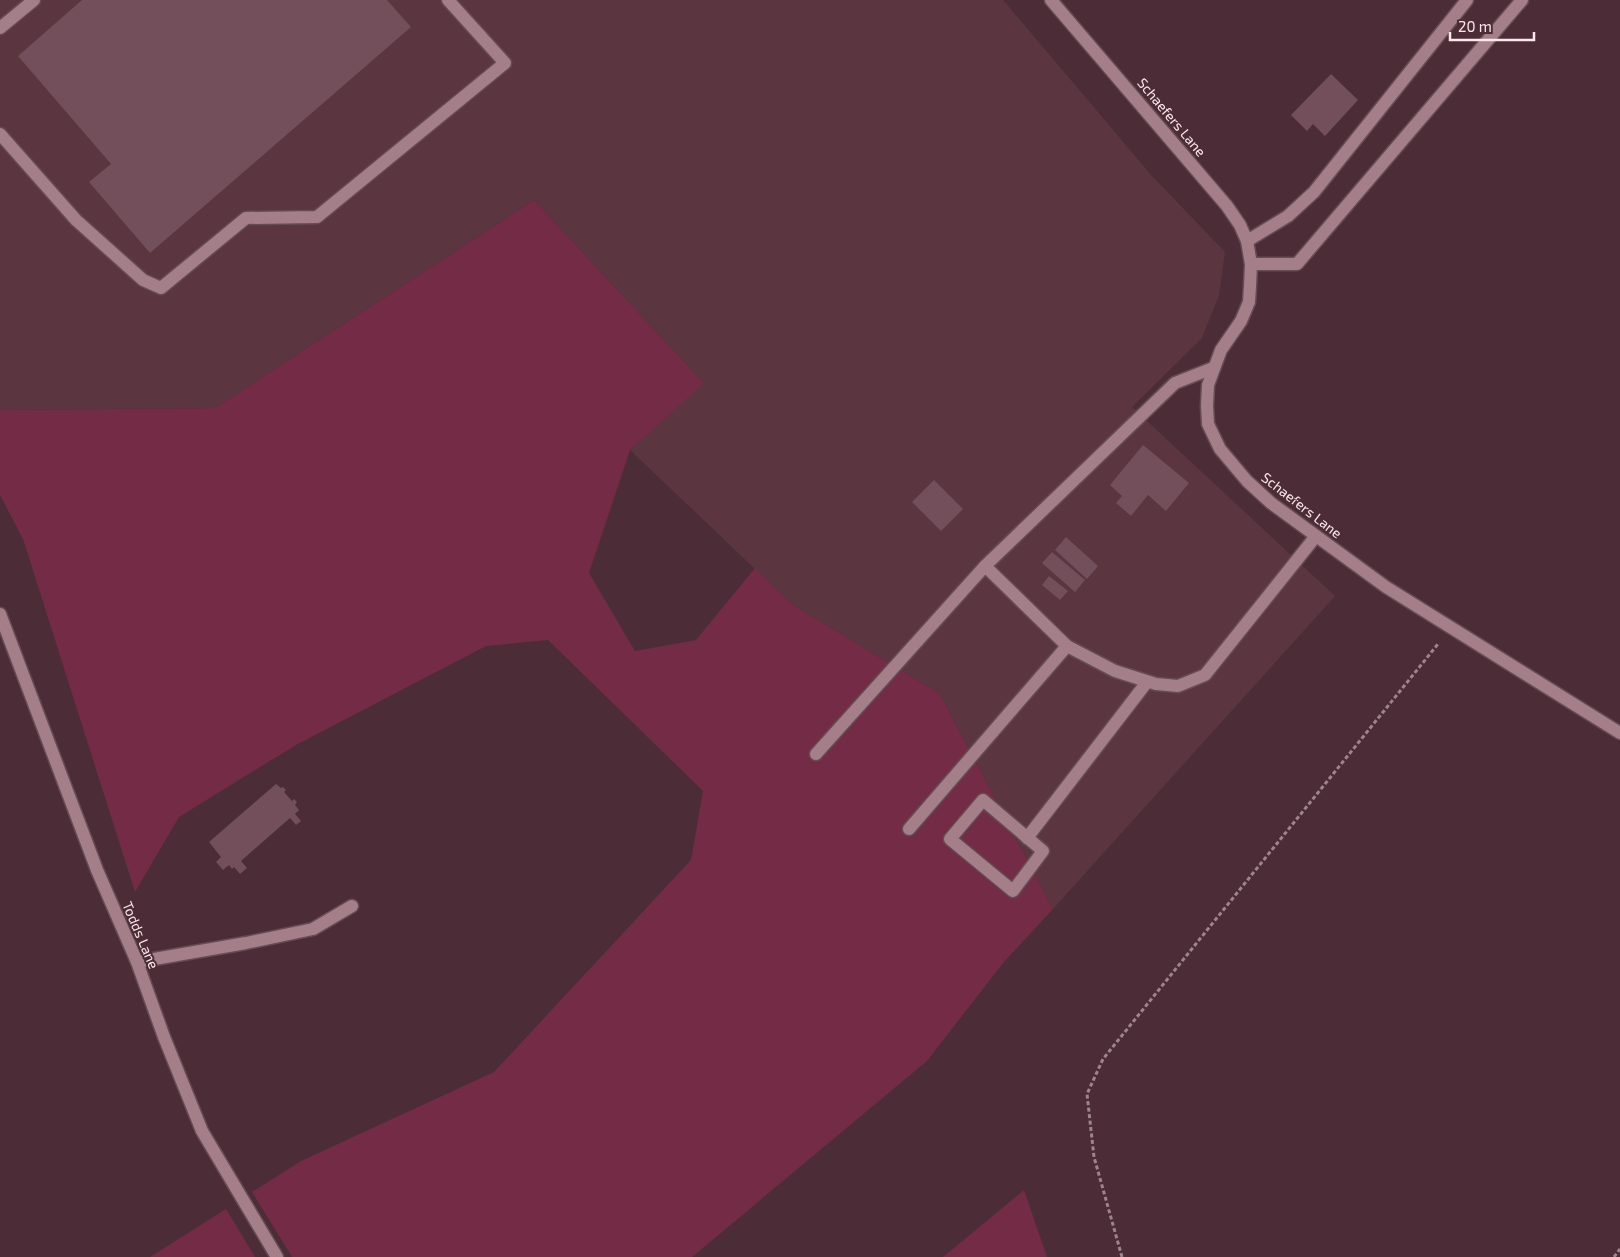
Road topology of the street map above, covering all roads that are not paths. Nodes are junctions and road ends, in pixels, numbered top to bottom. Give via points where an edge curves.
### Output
1 (34, 0) edge
2 (448, 0) edge
3 (1051, 0) edge
4 (1467, 0) edge
5 (1522, 0) edge
6 (0, 28) edge
7 (0, 134) edge
8 (1247, 241) junction
9 (1251, 264) junction
10 (1213, 368) junction
11 (1316, 536) junction
12 (984, 566) junction
13 (0, 614) edge
14 (1067, 646) junction
15 (1147, 682) junction
16 (1620, 733) edge
17 (816, 754) dead end
18 (909, 829) dead end
19 (1027, 838) junction
20 (352, 906) dead end
21 (137, 962) junction
22 (277, 1257) edge

1 - 6 lane
2 - 7 lane via 505,64 317,217 246,218 162,288 143,280 76,220
3 - 8 lane, Schaefers Lane via 1228,206
4 - 8 lane via 1314,192 1288,216
5 - 9 lane via 1297,264
8 - 9 lane, Schaefers Lane
9 - 10 lane, Schaefers Lane via 1249,302
10 - 11 lane, Schaefers Lane via 1208,385 1208,424 1220,449 1247,481
10 - 12 lane via 1175,383
11 - 15 lane via 1205,675 1178,686
11 - 16 lane, Schaefers Lane via 1386,587
12 - 14 lane
12 - 17 lane
13 - 21 lane, Todds Lane via 96,870
14 - 15 lane via 1115,671
14 - 18 lane
15 - 19 lane
19 - 19 lane via 983,800 950,839 1013,891 1043,851
20 - 21 lane via 313,928
21 - 22 lane, Todds Lane via 202,1131

